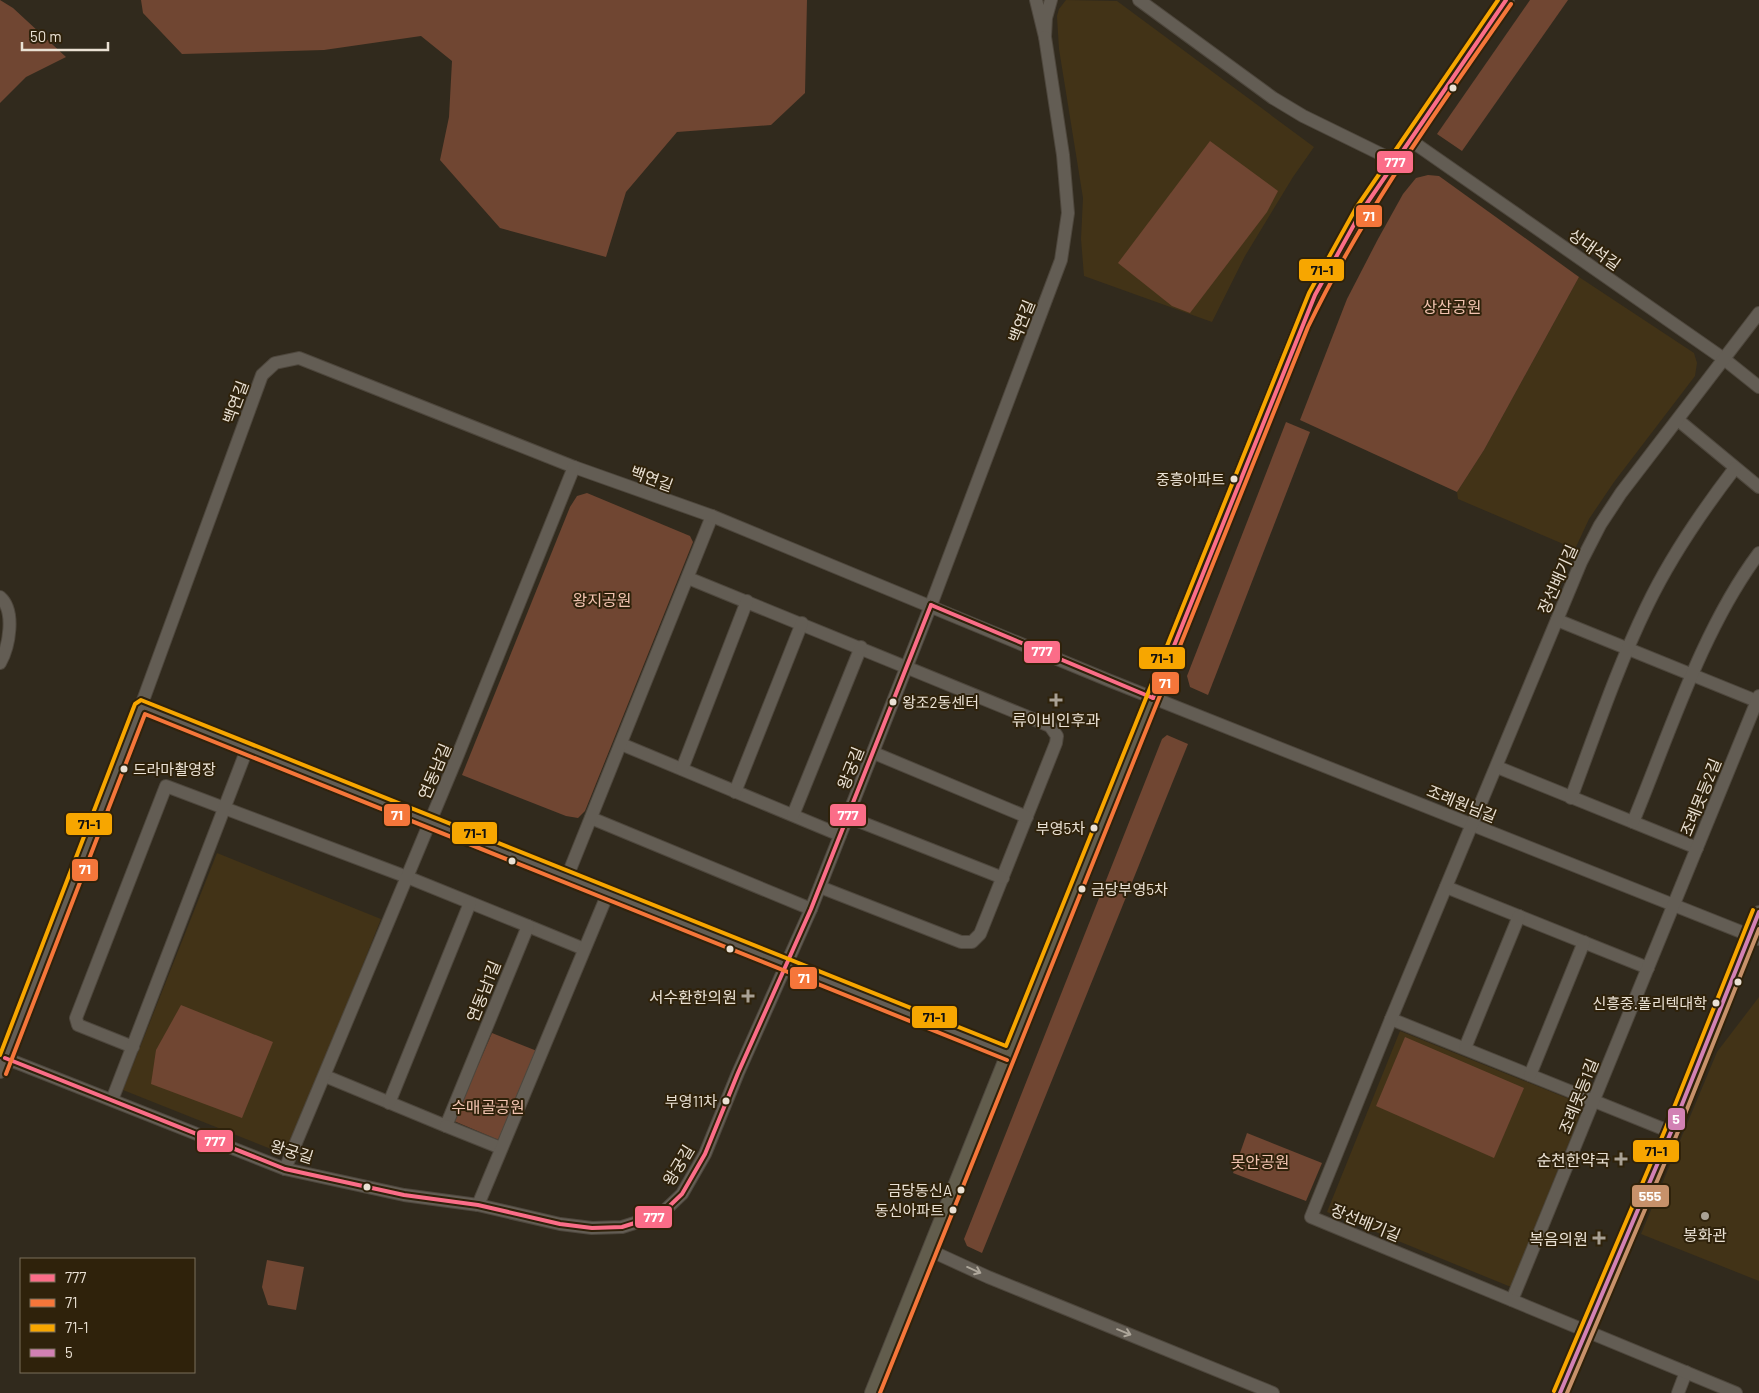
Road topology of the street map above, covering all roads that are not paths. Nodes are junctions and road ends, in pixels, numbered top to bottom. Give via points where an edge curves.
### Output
1 (1036, 0) edge
2 (1051, 0) edge
3 (1139, 0) edge
4 (1506, 0) edge
5 (1045, 37) junction
6 (1410, 140) junction
7 (1395, 161) junction
8 (1759, 313) edge
9 (1724, 359) junction
10 (1759, 387) edge
11 (1678, 420) junction
12 (574, 467) junction
13 (1735, 468) junction
14 (1759, 487) edge
15 (712, 516) junction
16 (1759, 553) edge
17 (688, 578) junction
18 (0, 598) edge
19 (747, 601) junction
20 (931, 605) junction
21 (1557, 620) junction
22 (802, 623) junction
23 (861, 647) junction
24 (1628, 648) junction
25 (0, 663) edge
26 (906, 667) junction
27 (1693, 675) junction
28 (1152, 698) junction
29 (1758, 700) edge
30 (141, 706) junction
31 (621, 744) junction
32 (247, 749) junction
33 (874, 753) junction
34 (1497, 767) junction
35 (682, 769) junction
36 (735, 792) junction
37 (1571, 798) junction
38 (225, 808) junction
39 (793, 815) junction
40 (848, 817) junction
41 (1027, 817) junction
42 (591, 818) junction
43 (430, 822) junction
44 (1634, 822) junction
45 (1472, 825) junction
46 (840, 835) junction
47 (1697, 848) junction
48 (407, 877) junction
49 (567, 877) junction
50 (1003, 878) junction
51 (820, 887) junction
52 (1446, 887) junction
53 (608, 893) junction
54 (470, 902) junction
55 (1674, 905) junction
56 (811, 909) junction
57 (1759, 912) edge
58 (1519, 916) junction
59 (528, 926) junction
60 (1754, 937) edge
61 (1584, 942) junction
62 (584, 949) junction
63 (786, 964) junction
64 (1648, 968) junction
65 (1390, 1019) junction
66 (133, 1047) junction
67 (1465, 1048) junction
68 (1009, 1054) junction
69 (5, 1058) junction
70 (0, 1072) edge
71 (1530, 1075) junction
72 (325, 1076) junction
73 (112, 1100) junction
74 (1593, 1102) junction
75 (389, 1103) junction
76 (446, 1126) junction
77 (1671, 1132) junction
78 (502, 1148) junction
79 (285, 1169) junction
80 (478, 1205) junction
81 (929, 1250) junction
82 (1512, 1300) junction
83 (1587, 1331) junction
84 (1686, 1372) junction
85 (873, 1393) edge
86 (1273, 1393) edge
87 (1560, 1393) edge
88 (1678, 1393) edge
89 (1736, 1393) edge

1 - 5 street, 백연길
2 - 5 street, 백연길
3 - 7 street via 1273,98
4 - 6 main road
5 - 20 street, 백연길 via 1066,186 1066,236 1055,281
6 - 7 main road
6 - 9 street, 상대석길
7 - 28 main road via 1360,212 1305,316
8 - 9 street, 장선배기길
9 - 10 street, 상대석길
9 - 11 street, 장선배기길
11 - 13 street
11 - 21 street, 장선배기길 via 1600,525
12 - 15 street, 백연길
12 - 30 street, 백연길 via 300,358 275,362 262,375
12 - 43 street, 연동남길
13 - 14 street
13 - 24 street via 1703,510 1676,554
15 - 17 street
15 - 20 street, 백연길
16 - 27 street via 1726,605
17 - 19 street
17 - 31 street
18 - 25 street via 8,609 9,634
19 - 22 street
19 - 35 street
20 - 26 street, 왕궁길
20 - 28 street, 백연길
21 - 24 street, 조례못등2길
21 - 34 street, 장선배기길
22 - 23 street
22 - 36 street
23 - 26 street
23 - 39 street
24 - 27 street, 조례못등2길
24 - 37 street
26 - 33 street, 왕궁길
26 - 41 street via 1054,729 1056,743
27 - 29 street, 조례못등2길
27 - 44 street
28 - 45 street, 조례원님길
28 - 68 main road
29 - 47 street, 조례못등2길
30 - 32 street
30 - 69 street, 백연길
31 - 35 street
31 - 42 street
32 - 38 street
32 - 43 street
33 - 40 street, 왕궁길
33 - 41 street
34 - 37 street
34 - 45 street, 장선배기길
35 - 36 street
36 - 39 street
37 - 44 street
38 - 48 street
38 - 66 street
38 - 66 street via 166,786 76,1018 78,1025
39 - 46 street
40 - 46 street, 왕궁길
40 - 50 street
41 - 50 street
42 - 49 street
42 - 56 street
43 - 48 street, 연동남길
43 - 49 street
44 - 47 street
45 - 52 street, 장선배기길
45 - 55 street, 조례원님길
46 - 51 street, 왕궁길
47 - 55 street, 조례못등2길
48 - 54 street
48 - 72 street, 연동남길
49 - 53 street
50 - 51 street via 980,934 967,943
51 - 56 street, 왕궁길
52 - 58 street
52 - 65 street, 장선배기길
53 - 62 street
53 - 63 street
54 - 59 street
54 - 75 street
55 - 60 street, 조례원님길
55 - 64 street, 조례못등1길
56 - 63 street, 왕궁길
57 - 60 street
58 - 61 street
58 - 67 street
59 - 62 street
59 - 76 street, 연동남1길
60 - 77 street
61 - 64 street
61 - 71 street
62 - 78 street
63 - 68 street
63 - 80 street, 왕궁길 via 705,1154 682,1194 664,1211 630,1225 592,1228
64 - 74 street, 조례못등1길
65 - 67 street
65 - 82 street, 장선배기길 via 1312,1217
66 - 73 street
67 - 71 street
68 - 81 main road
69 - 70 street, 백연길
69 - 73 street, 왕궁길
71 - 74 street
72 - 75 street
72 - 79 street, 연동남길
73 - 79 street, 왕궁길
74 - 77 street
74 - 82 street, 조례못등1길
75 - 76 street
76 - 78 street
77 - 83 street
78 - 80 street
79 - 80 street, 왕궁길 via 404,1195
81 - 85 main road
81 -> 86 street
82 - 83 street, 장선배기길
83 - 84 street, 장선배기길
83 - 87 street
84 - 88 street
84 - 89 street, 장선배기길

